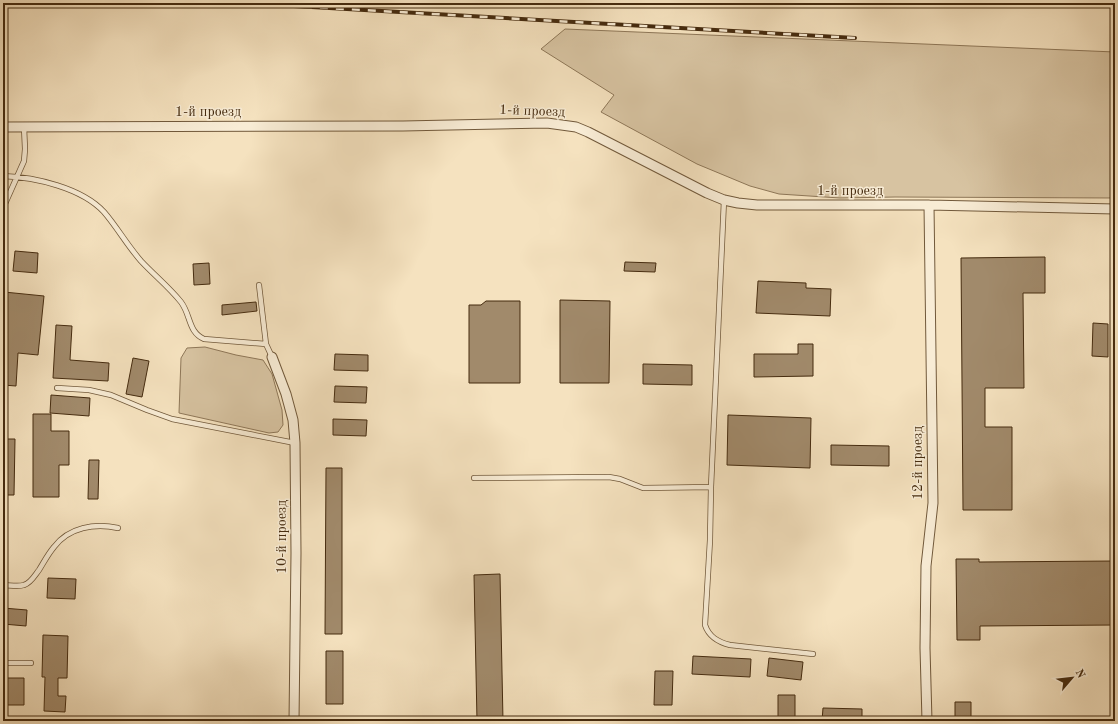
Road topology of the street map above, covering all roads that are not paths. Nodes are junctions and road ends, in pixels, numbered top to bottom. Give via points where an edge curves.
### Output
1 (3, 127) edge
2 (24, 127) junction
3 (3, 176) edge
4 (17, 177) junction
5 (724, 200) junction
6 (929, 205) junction
7 (1115, 209) edge
8 (3, 212) edge
9 (259, 285) dead end
10 (266, 344) junction
11 (272, 357) joint
12 (57, 388) dead end
13 (295, 443) junction
14 (474, 478) dead end
15 (711, 487) junction
16 (118, 528) dead end
17 (3, 585) edge
18 (813, 654) dead end
19 (3, 663) edge
20 (32, 664) dead end
21 (294, 721) edge
22 (927, 721) edge

1 - 2 street, 1-й проезд
2 - 4 lane via 24,161
2 - 5 street, 1-й проезд via 561,124 588,132
3 - 4 lane
4 - 8 lane
4 - 10 lane via 52,184 92,201 104,212 141,261 183,305 198,336 204,339
5 - 6 street, 1-й проезд via 757,205
5 - 15 lane
6 - 7 street, 1-й проезд
6 - 22 street, 12-й проезд via 933,503 926,566
9 - 10 lane
10 - 11 lane
11 - 13 street, 10-й проезд via 293,420
12 - 13 lane via 89,390 111,395 172,419
13 - 21 street, 10-й проезд
14 - 15 lane via 609,477 620,478 642,488
15 - 18 lane via 705,625 708,633 721,643 730,645
16 - 17 lane via 96,526 71,533 54,546 29,583 24,586
19 - 20 lane

